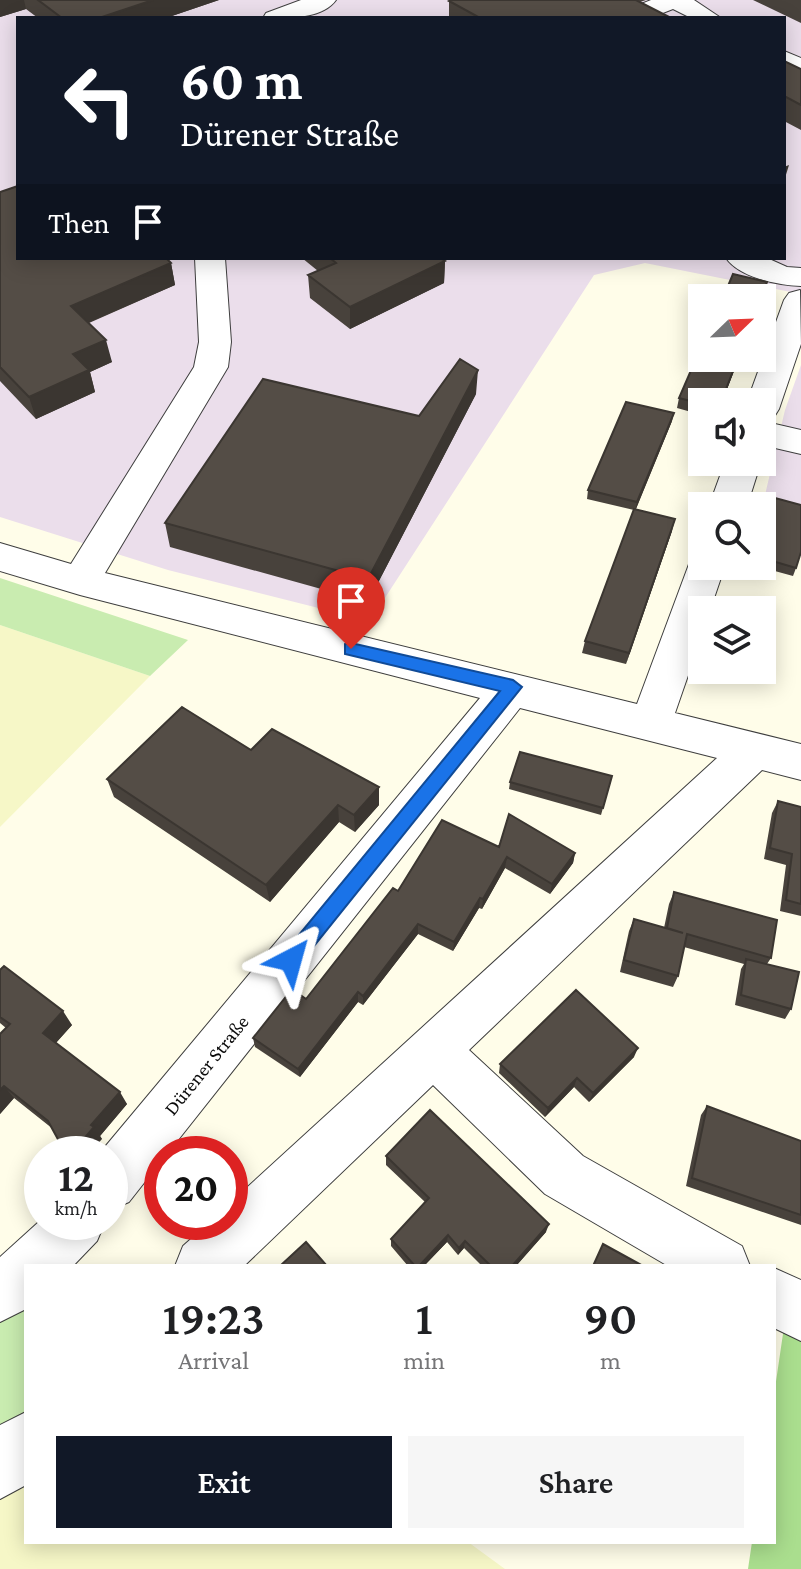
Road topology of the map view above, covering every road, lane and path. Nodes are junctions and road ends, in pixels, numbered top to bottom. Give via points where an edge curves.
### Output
1 (675, 0) edge
2 (316, 6) edge
3 (282, 16) edge
4 (633, 16) edge
5 (705, 16) edge
6 (210, 260) edge
7 (745, 260) edge
8 (801, 277) edge
9 (800, 300) edge
10 (769, 388) edge
11 (776, 436) edge
12 (801, 442) edge
13 (0, 557) edge
14 (701, 580) edge
15 (80, 581) junction
16 (513, 687) junction
17 (650, 725) junction
18 (755, 750) junction
19 (801, 762) edge
20 (432, 1049) junction
21 (128, 1161) edge
22 (60, 1240) edge
23 (35, 1264) edge
24 (205, 1264) edge
25 (719, 1264) edge
26 (24, 1274) edge
27 (0, 1294) edge
28 (776, 1297) edge
29 (801, 1312) edge
30 (24, 1444) edge
31 (0, 1468) edge

1 - 4 street
1 - 5 street
2 - 3 street
6 - 15 street via 215,342 211,367
7 - 8 street via 781,276
9 - 10 street
11 - 12 street
13 - 15 street
14 - 17 street
15 - 16 street
16 - 17 street
16 - 21 street, Dürener Straße
17 - 18 street
18 - 19 street
18 - 20 street
20 - 24 street
20 - 25 street via 564,1175
22 - 23 street
26 - 27 street
28 - 29 street
30 - 31 street

